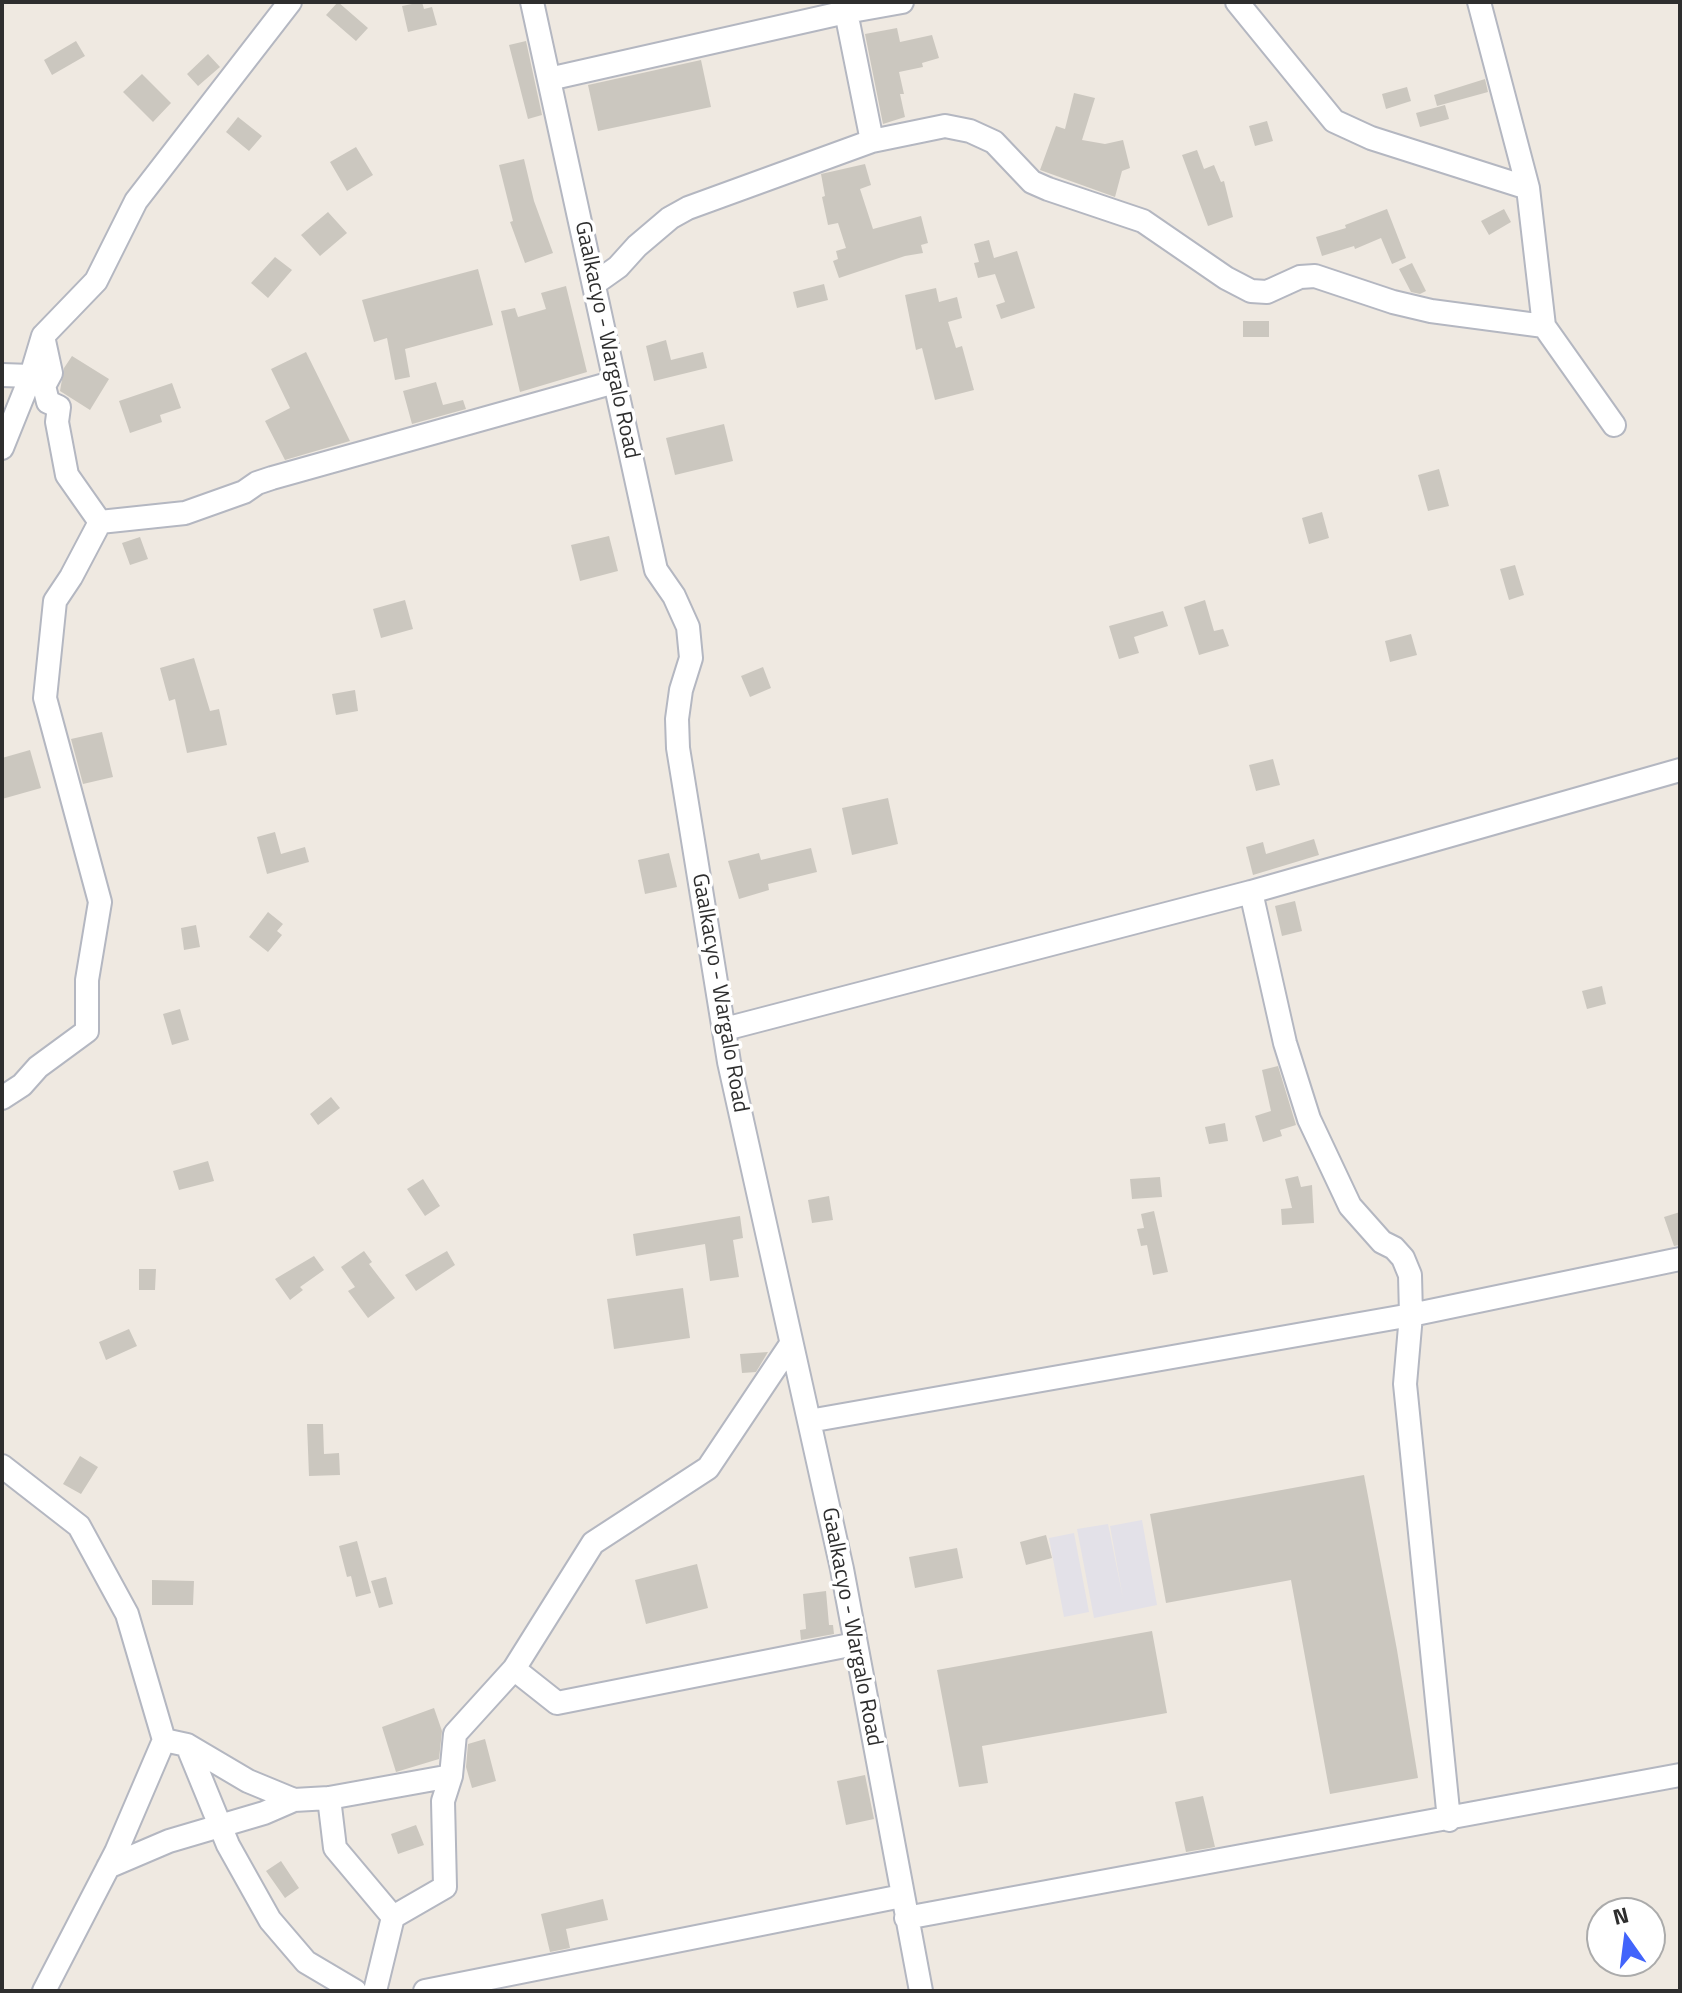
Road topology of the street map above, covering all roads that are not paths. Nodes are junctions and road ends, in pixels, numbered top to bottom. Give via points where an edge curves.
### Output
1 (290, 2) edge
2 (532, 2) edge
3 (902, 2) edge
4 (1237, 2) edge
5 (1479, 2) edge
6 (845, 7) edge
7 (549, 79) junction
8 (872, 141) junction
9 (1528, 188) junction
10 (594, 284) junction
11 (1544, 326) junction
12 (43, 336) junction
13 (2, 375) edge
14 (31, 376) junction
15 (615, 382) junction
16 (1614, 425) dead end
17 (2, 448) edge
18 (100, 522) junction
19 (1680, 770) edge
20 (1251, 892) junction
21 (725, 1029) junction
22 (2, 1098) edge
23 (1680, 1259) edge
24 (1411, 1315) junction
25 (791, 1344) junction
26 (809, 1421) junction
27 (2, 1466) edge
28 (855, 1644) junction
29 (514, 1669) junction
30 (164, 1740) junction
31 (187, 1745) junction
32 (1680, 1775) edge
33 (451, 1776) junction
34 (329, 1798) junction
35 (294, 1800) junction
36 (1449, 1820) junction
37 (220, 1826) junction
38 (108, 1867) junction
39 (902, 1896) junction
40 (393, 1917) junction
41 (906, 1918) junction
42 (44, 1991) edge
43 (355, 1991) edge
44 (375, 1991) edge
45 (425, 1991) edge
46 (921, 1991) edge

1 - 12 street via 136,201 96,281
2 - 7 street, Gaalkacyo - Wargalo Road
3 - 6 street
4 - 9 street via 1334,121
5 - 9 street
6 - 7 street
6 - 8 street
7 - 10 street, Gaalkacyo - Wargalo Road
8 - 10 street via 688,208
8 - 11 street via 945,126 970,131 994,142 1032,182 1143,221 1251,291 1267,292 1315,276 1431,311
9 - 11 street
10 - 15 street, Gaalkacyo - Wargalo Road
11 - 16 street
12 - 14 street
12 - 18 street via 51,373 44,386 48,402 59,407 67,475
13 - 14 street
14 - 17 street
15 - 18 street via 272,478 185,513
15 - 21 street, Gaalkacyo - Wargalo Road via 656,570 688,627 691,658 681,690 678,748
18 - 22 street via 55,601 45,698 100,902 87,980 87,1031
19 - 20 street
20 - 21 street
20 - 24 street via 1285,1043 1309,1119 1350,1206 1403,1258 1410,1275
21 - 25 street, Gaalkacyo - Wargalo Road
23 - 24 street
24 - 26 street
24 - 36 street via 1405,1384
25 - 26 street, Gaalkacyo - Wargalo Road
25 - 29 street via 708,1468 593,1543
26 - 28 street, Gaalkacyo - Wargalo Road
27 - 30 street via 79,1526 127,1614
28 - 29 street via 557,1703
28 - 39 street, Gaalkacyo - Wargalo Road
29 - 33 street via 455,1734
30 - 31 street
30 - 38 street
31 - 35 street via 248,1781
31 - 37 street
32 - 36 street
33 - 34 street
33 - 40 street via 443,1801 445,1887
34 - 35 street
34 - 40 street via 335,1848
35 - 37 street
36 - 41 street
37 - 38 street
37 - 43 street via 270,1920 306,1962
38 - 42 street
39 - 41 street, Gaalkacyo - Wargalo Road
39 - 45 street
40 - 44 street
41 - 46 street, Gaalkacyo - Wargalo Road

